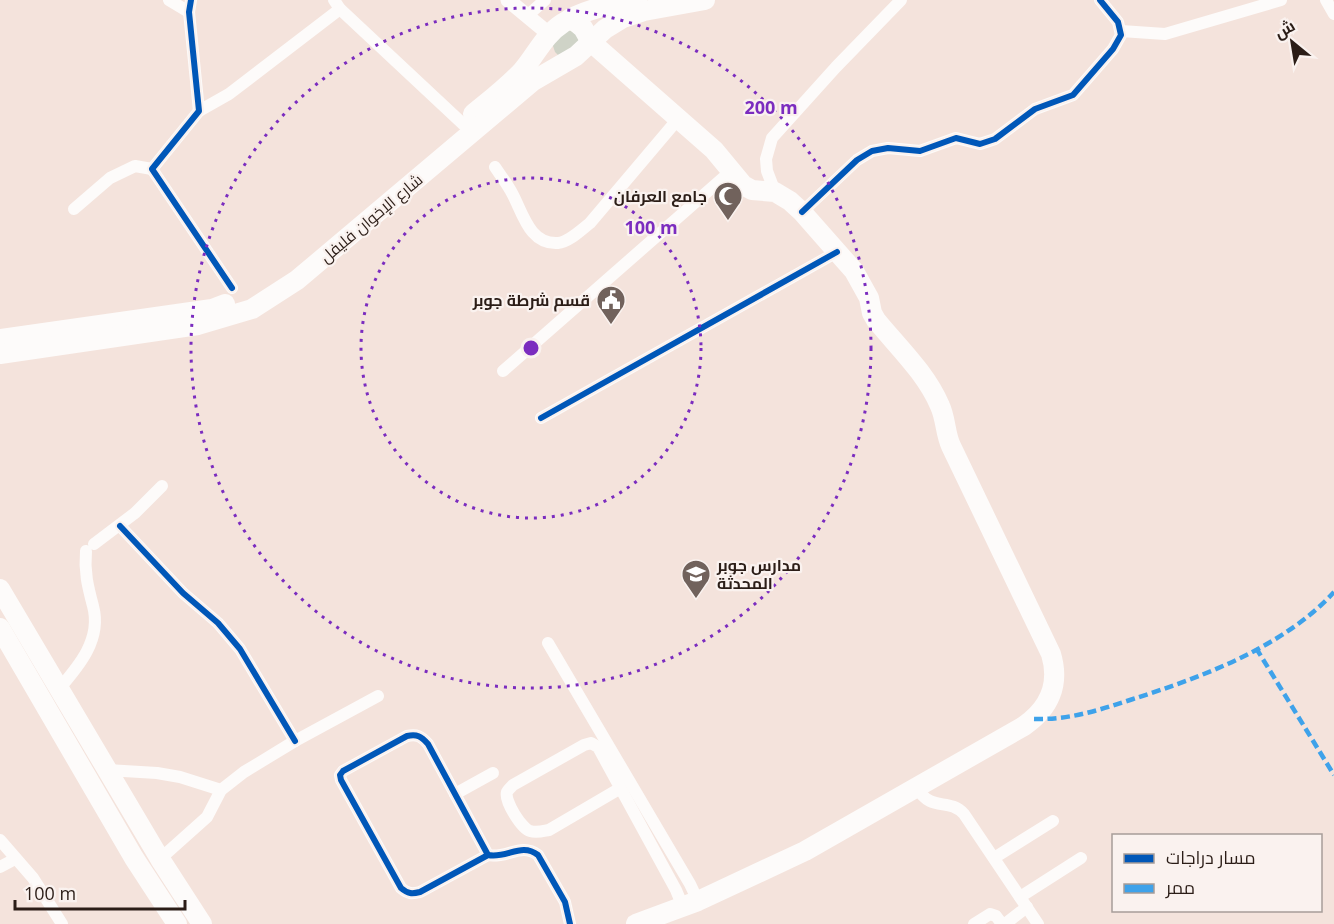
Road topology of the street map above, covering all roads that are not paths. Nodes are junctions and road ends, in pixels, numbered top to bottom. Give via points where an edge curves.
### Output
1 (169, 0) edge
2 (508, 0) edge
3 (545, 0) edge
4 (637, 0) edge
5 (705, 0) edge
6 (901, 0) edge
7 (1100, 0) edge
8 (1281, 0) edge
9 (1326, 0) edge
10 (337, 5) edge
11 (190, 6) edge
12 (1334, 14) edge
13 (528, 15) junction
14 (571, 18) junction
15 (1121, 31) junction
16 (546, 38) junction
17 (591, 42) junction
18 (558, 66) junction
19 (199, 111) junction
20 (678, 119) junction
21 (463, 123) junction
22 (495, 166) dead end
23 (152, 169) junction
24 (731, 171) junction
25 (405, 181) junction
26 (775, 192) junction
27 (74, 209) dead end
28 (802, 212) junction
29 (837, 252) junction
30 (231, 288) dead end
31 (213, 315) junction
32 (0, 339) edge
33 (0, 354) edge
34 (503, 371) dead end
35 (541, 418) dead end
36 (162, 486) dead end
37 (120, 526) junction
38 (0, 589) edge
39 (0, 628) edge
40 (548, 643) dead end
41 (59, 689) junction
42 (378, 696) dead end
43 (295, 741) junction
44 (107, 770) junction
45 (493, 773) dead end
46 (917, 788) junction
47 (619, 789) junction
48 (221, 790) junction
49 (455, 794) junction
50 (1053, 821) dead end
51 (0, 840) edge
52 (488, 855) junction
53 (994, 858) junction
54 (1081, 858) dead end
55 (15, 859) junction
56 (160, 859) junction
57 (0, 867) edge
58 (1023, 902) junction
59 (691, 904) junction
60 (648, 922) edge
61 (62, 924) edge
62 (177, 924) edge
63 (202, 924) edge
64 (570, 924) edge
65 (974, 924) edge
66 (1004, 924) edge
67 (1038, 924) edge

1 - 11 street
2 - 13 street
3 - 13 street
4 - 14 main road, شارع الإخوان فليفل
5 - 17 main road, شارع الإخوان فليفل via 622,18
6 - 26 street via 772,138 766,151 766,165
7 - 15 street
8 - 15 street via 1166,34
9 - 12 street
10 - 19 street via 229,94
10 - 21 street
11 - 19 street
13 - 16 street
14 - 16 main road, شارع الإخوان فليفل
14 - 17 main road
15 - 28 street via 1113,50 1069,98 1035,109 986,143 956,138 920,151 872,151 857,159
16 - 18 main road via 548,55
16 - 21 main road, شارع الإخوان فليفل via 515,78
17 - 18 main road, شارع الإخوان فليفل
17 - 20 main road
18 - 25 main road, شارع الإخوان فليفل via 533,81
19 - 23 street
20 - 22 street via 590,224 559,243 542,240 531,231
20 - 24 main road via 717,153
21 - 25 main road, شارع الإخوان فليفل
23 - 27 street via 135,166 110,178
23 - 30 street
24 - 26 main road via 747,188
24 - 34 street
25 - 31 main road, شارع الإخوان فليفل via 282,291 252,309
26 - 28 main road
28 - 29 main road
29 - 35 street
29 - 46 main road via 858,278 876,320 916,367 937,400 951,446 1054,665 1053,689 1046,706 1034,719
31 - 32 main road, شارع الإخوان فليفل
31 - 33 main road, شارع الإخوان فليفل
36 - 37 street
37 - 41 street via 90,548 85,576 93,608 93,633 79,667
37 - 43 street via 230,636
38 - 41 main road
39 - 62 main road via 134,858
40 - 59 street via 690,884
41 - 44 main road
42 - 43 street
43 - 48 street
44 - 48 street via 169,775
44 - 56 main road
45 - 49 street
46 - 53 street via 933,803 960,810
46 - 59 main road via 805,851
47 - 47 street via 598,747 591,743 513,785 507,791 507,799 523,827 541,832
47 - 59 street via 676,890
48 - 56 street via 207,817
49 - 52 street
49 - 52 street via 428,744 416,735 407,736 340,775 405,892 420,892
50 - 53 street
51 - 55 street
52 - 64 street via 522,849 538,855 565,902
53 - 58 street
54 - 58 street
55 - 57 street
55 - 61 street via 33,878
56 - 63 main road
58 - 66 street
58 - 67 street
59 - 60 main road
65 - 66 street via 990,914

